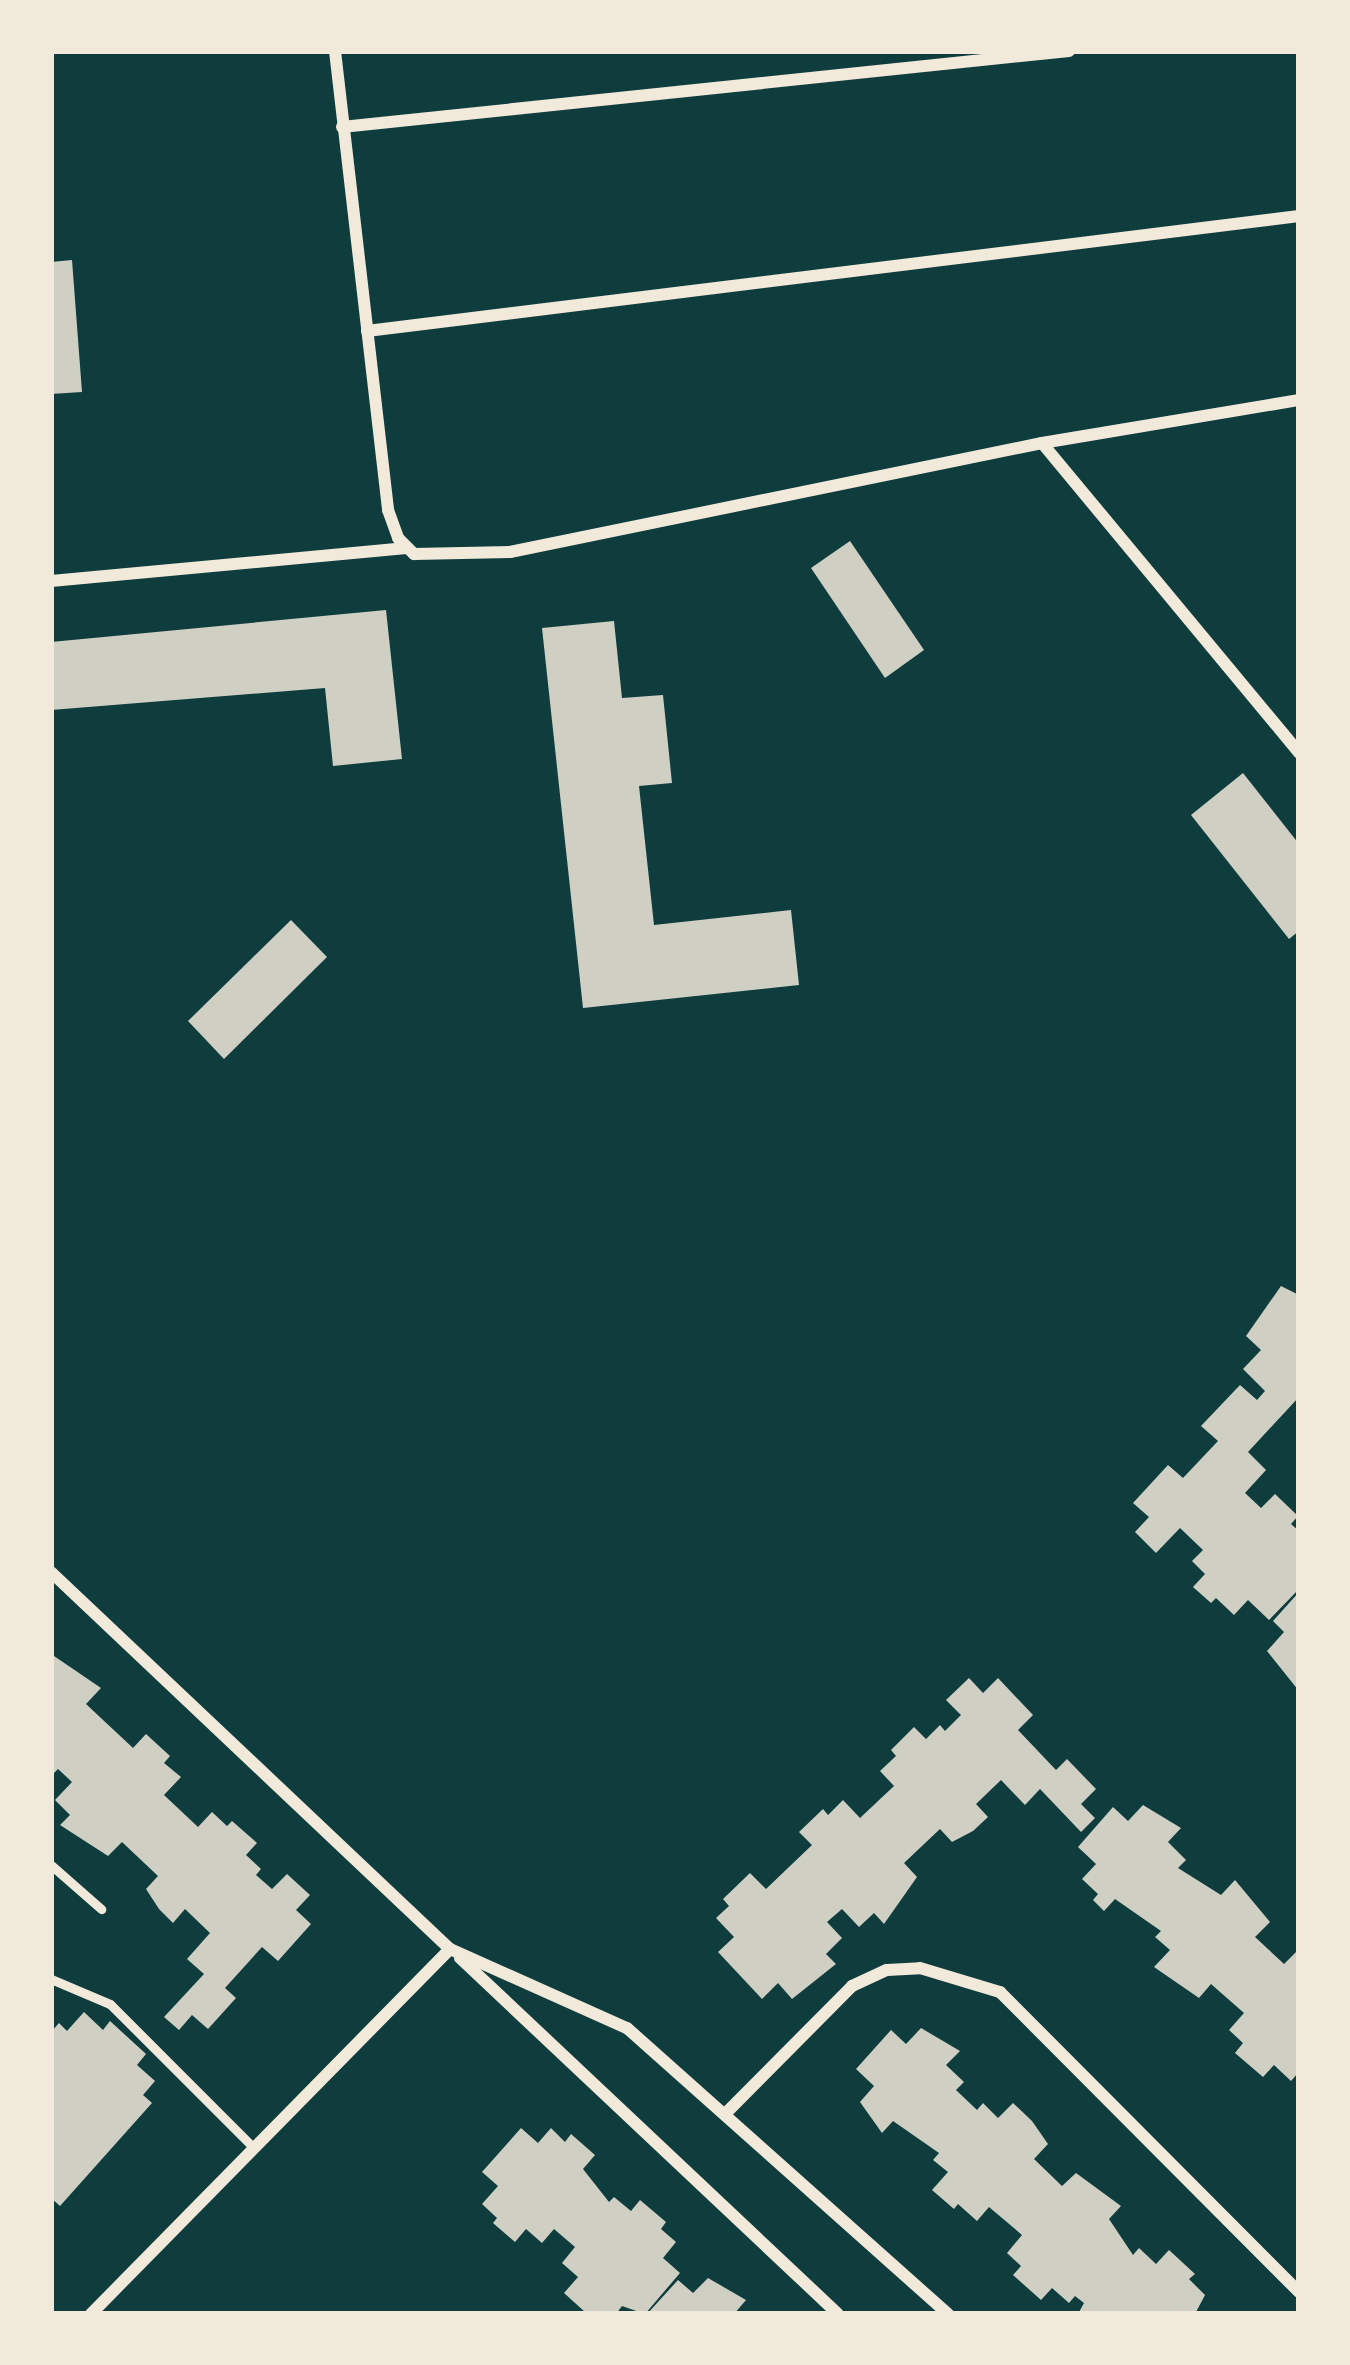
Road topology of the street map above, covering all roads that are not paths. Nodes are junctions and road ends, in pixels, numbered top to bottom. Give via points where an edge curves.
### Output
1 (335, 51) edge
2 (1069, 51) edge
3 (342, 127) junction
4 (1299, 216) edge
5 (367, 331) junction
6 (1299, 400) edge
7 (1042, 443) junction
8 (406, 548) junction
9 (51, 581) edge
10 (1299, 753) edge
11 (51, 1572) edge
12 (51, 1865) edge
13 (101, 1909) dead end
14 (451, 1949) junction
15 (51, 1979) edge
16 (728, 2111) junction
17 (254, 2147) junction
18 (1299, 2292) edge
19 (91, 2314) edge
20 (838, 2314) edge
21 (948, 2314) edge

1 - 3 street
2 - 3 street
3 - 5 street
4 - 5 street
5 - 8 street via 388,509
6 - 7 street
7 - 8 street via 510,552 454,557
7 - 10 street
8 - 9 street
11 - 14 street
12 - 13 lane
14 - 16 street via 627,2028
14 - 17 street
14 - 20 street
15 - 17 lane via 110,2004
16 - 18 street via 852,1986 887,1970 920,1968 1000,1992
16 - 21 street
17 - 19 street

